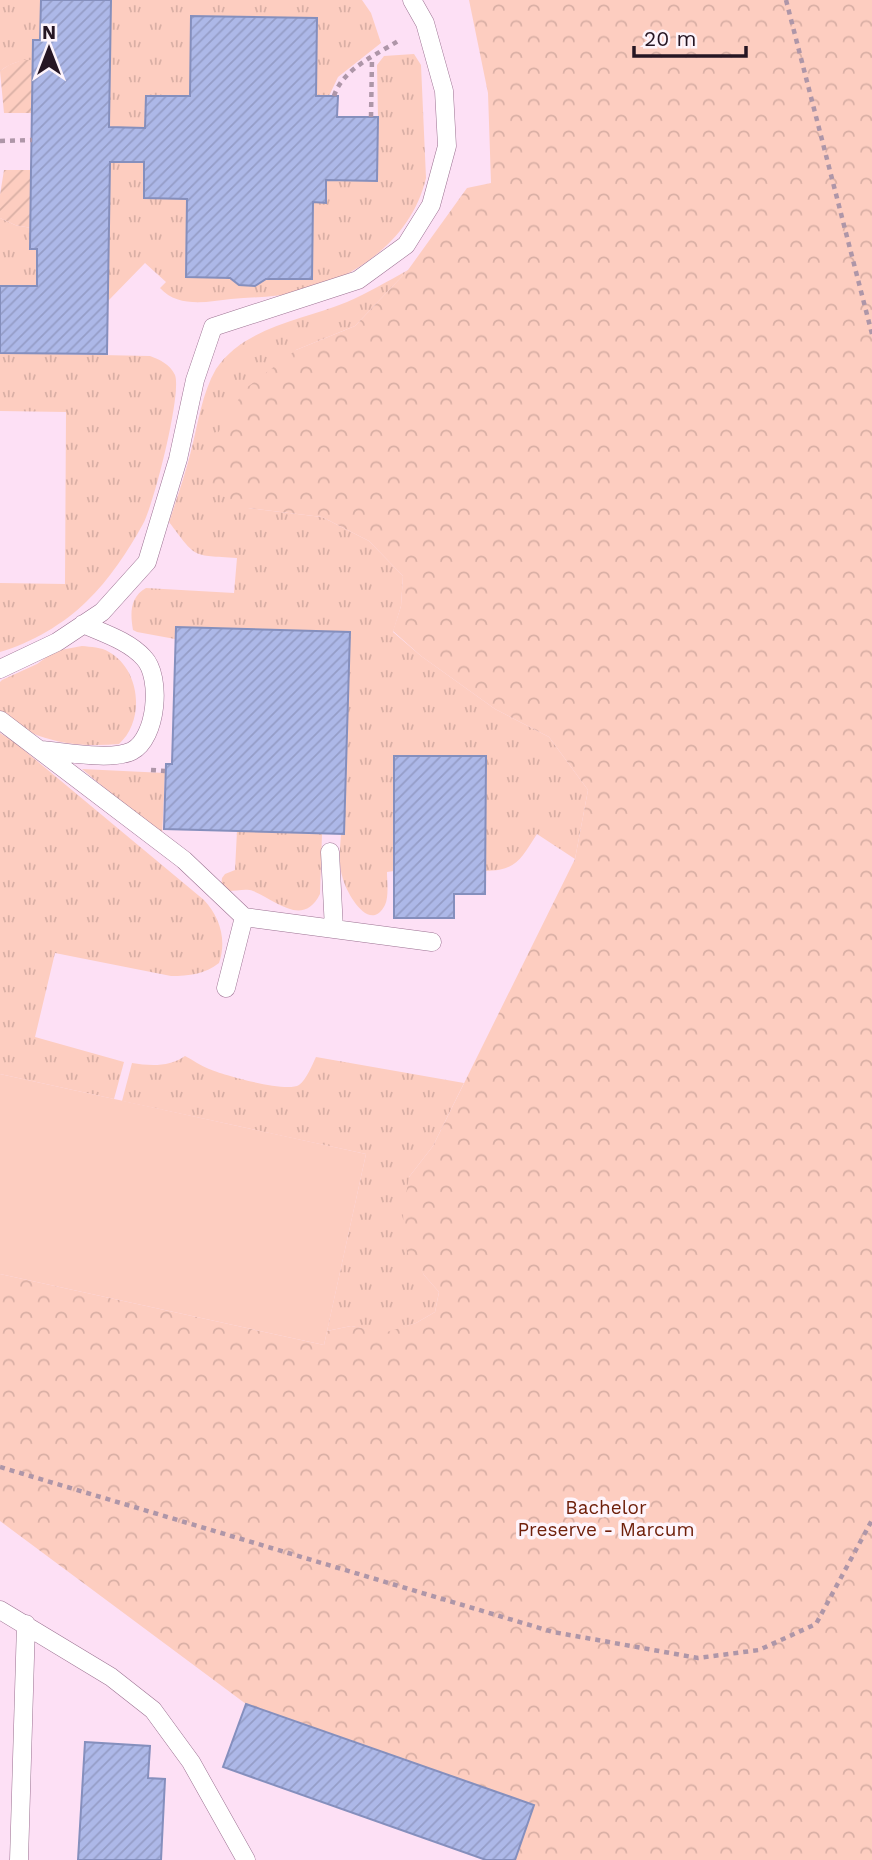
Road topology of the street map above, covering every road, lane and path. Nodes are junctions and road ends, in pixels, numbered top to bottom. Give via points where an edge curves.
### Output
1 (412, 0) edge
2 (786, 0) edge
3 (425, 23) junction
4 (372, 58) junction
5 (334, 96) dead end
6 (371, 117) dead end
7 (32, 140) dead end
8 (0, 141) edge
9 (872, 334) edge
10 (83, 624) junction
11 (0, 669) edge
12 (0, 720) edge
13 (41, 750) junction
14 (330, 852) dead end
15 (244, 917) junction
16 (334, 929) junction
17 (432, 942) dead end
18 (226, 988) dead end
19 (0, 1467) edge
20 (872, 1520) edge
21 (0, 1609) edge
22 (26, 1624) junction
23 (19, 1860) edge
24 (246, 1860) edge

1 - 3 lane
2 - 9 path
3 - 4 path
3 - 10 lane via 444,91 447,146 431,205 406,245 358,280 213,327 147,562 102,612
4 - 5 path via 351,70
4 - 6 path
7 - 8 path
10 - 11 lane
10 - 13 lane via 130,646 146,659 153,677 153,718 147,738 132,751 113,755
12 - 13 lane
13 - 15 lane via 184,860
14 - 16 lane
15 - 16 lane
15 - 18 lane
16 - 17 lane
19 - 20 path via 553,1632 698,1658 759,1650 816,1624
21 - 22 lane
22 - 23 lane
22 - 24 lane via 111,1677 153,1710 191,1762

